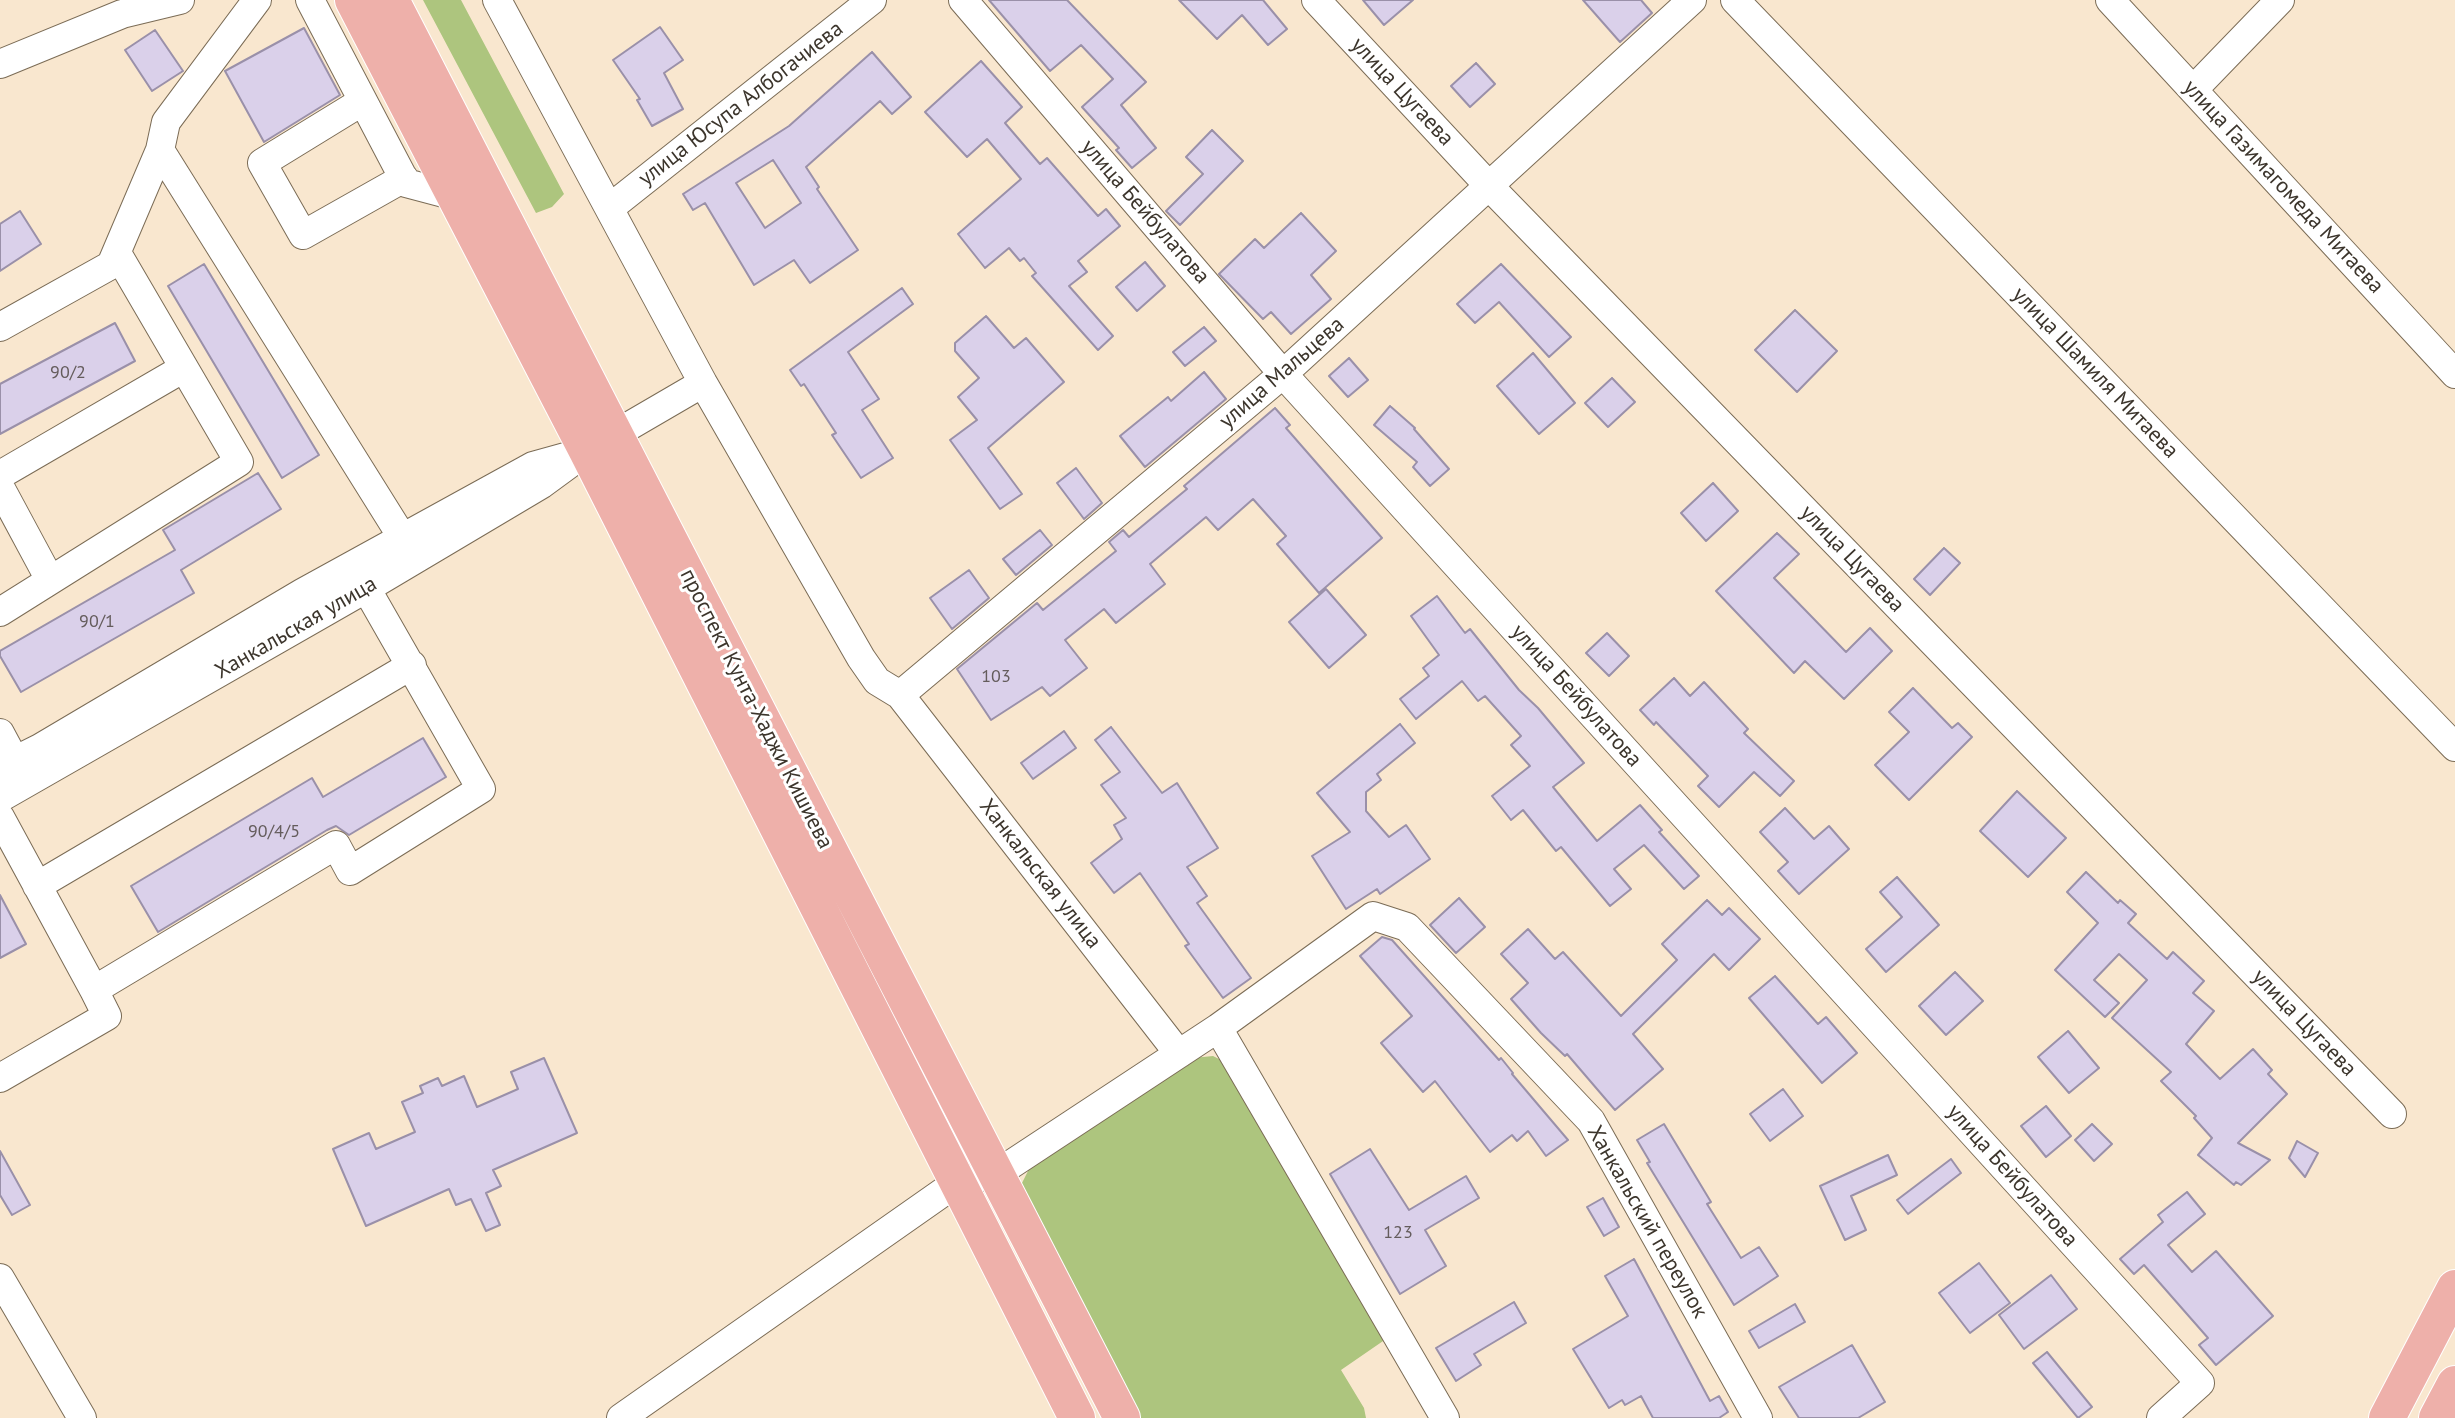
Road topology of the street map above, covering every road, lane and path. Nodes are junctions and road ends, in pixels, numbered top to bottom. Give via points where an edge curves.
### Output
1 (180, 0) edge
2 (257, 0) edge
3 (310, 0) edge
4 (353, 0) edge
5 (372, 0) edge
6 (391, 0) edge
7 (497, 0) edge
8 (872, 0) edge
9 (963, 0) edge
10 (1316, 0) edge
11 (1692, 0) edge
12 (1735, 0) edge
13 (2110, 0) edge
14 (2280, 0) edge
15 (414, 45) junction
16 (0, 64) edge
17 (2193, 90) junction
18 (363, 101) junction
19 (160, 150) junction
20 (404, 178) junction
21 (1490, 187) junction
22 (455, 196) junction
23 (611, 207) junction
24 (117, 253) junction
25 (0, 327) edge
26 (184, 368) junction
27 (1283, 374) junction
28 (2455, 374) edge
29 (703, 383) junction
30 (601, 443) junction
31 (0, 475) edge
32 (0, 487) edge
33 (409, 548) junction
34 (360, 577) junction
35 (50, 580) junction
36 (0, 612) edge
37 (412, 665) junction
38 (900, 695) junction
39 (0, 733) edge
40 (2455, 747) edge
41 (14, 770) edge
42 (0, 798) edge
43 (0, 817) edge
44 (37, 886) junction
45 (94, 990) junction
46 (1218, 1028) junction
47 (1179, 1054) junction
48 (0, 1078) edge
49 (2392, 1114) dead end
50 (998, 1173) junction
51 (956, 1183) junction
52 (0, 1278) edge
53 (2455, 1288) edge
54 (2455, 1384) edge
55 (82, 1418) edge
56 (621, 1418) edge
57 (1077, 1418) edge
58 (1122, 1418) edge
59 (1445, 1418) edge
60 (1758, 1418) edge
61 (2161, 1418) edge
62 (2387, 1418) edge
63 (2437, 1418) edge

1 - 16 street via 122,14
2 - 19 street via 166,122
3 - 18 street
4 - 22 main road, проспект Кунта-Хаджи Кишиева
5 - 15 street
6 - 15 main road, проспект Кунта-Хаджи Кишиева
7 - 23 street
8 - 23 street, улица Юсупа Албогачиева
9 - 27 street, улица Бейбулатова
10 - 21 street, улица Цугаева
11 - 21 street, улица Мальцева
12 - 40 street, улица Шамиля Митаева
13 - 17 street, улица Газимагомеда Митаева
14 - 17 street
15 - 30 main road, проспект Кунта-Хаджи Кишиева
17 - 28 street, улица Газимагомеда Митаева
18 - 20 street
18 - 20 street via 262,163 303,235
19 - 24 street
19 - 33 street
20 - 22 street via 406,183
21 - 27 street, улица Мальцева
21 - 49 street, улица Цугаева
22 - 30 main road, проспект Кунта-Хаджи Кишиева
23 - 29 street
24 - 25 street via 111,265
24 - 26 street
26 - 31 street
26 - 35 street via 239,462
27 - 38 street, улица Мальцева
27 - 61 street, улица Бейбулатова via 2200,1383
29 - 30 street, Ханкальская улица
29 - 38 street via 861,658 877,681
30 - 33 street, Ханкальская улица via 542,484
30 - 50 main road, проспект Кунта-Хаджи Кишиева
30 - 51 main road, проспект Кунта-Хаджи Кишиева
32 - 35 street
33 - 34 street, Ханкальская улица
34 - 37 street
34 - 41 street, Ханкальская улица
35 - 36 street
37 - 44 street
37 - 45 street via 481,789 350,871 336,845
38 - 47 street, Ханкальская улица
39 - 41 street
41 - 42 street, Ханкальская улица
43 - 44 street
44 - 45 street
45 - 48 street via 107,1016
46 - 47 street
46 - 59 street
46 - 60 street, Ханкальский переулок via 1373,916 1407,927 1591,1121
47 - 50 street
50 - 51 street
50 - 58 main road, проспект Кунта-Хаджи Кишиева
51 - 56 street
51 - 57 main road, проспект Кунта-Хаджи Кишиева
52 - 55 street
53 - 62 main road
54 - 63 main road

